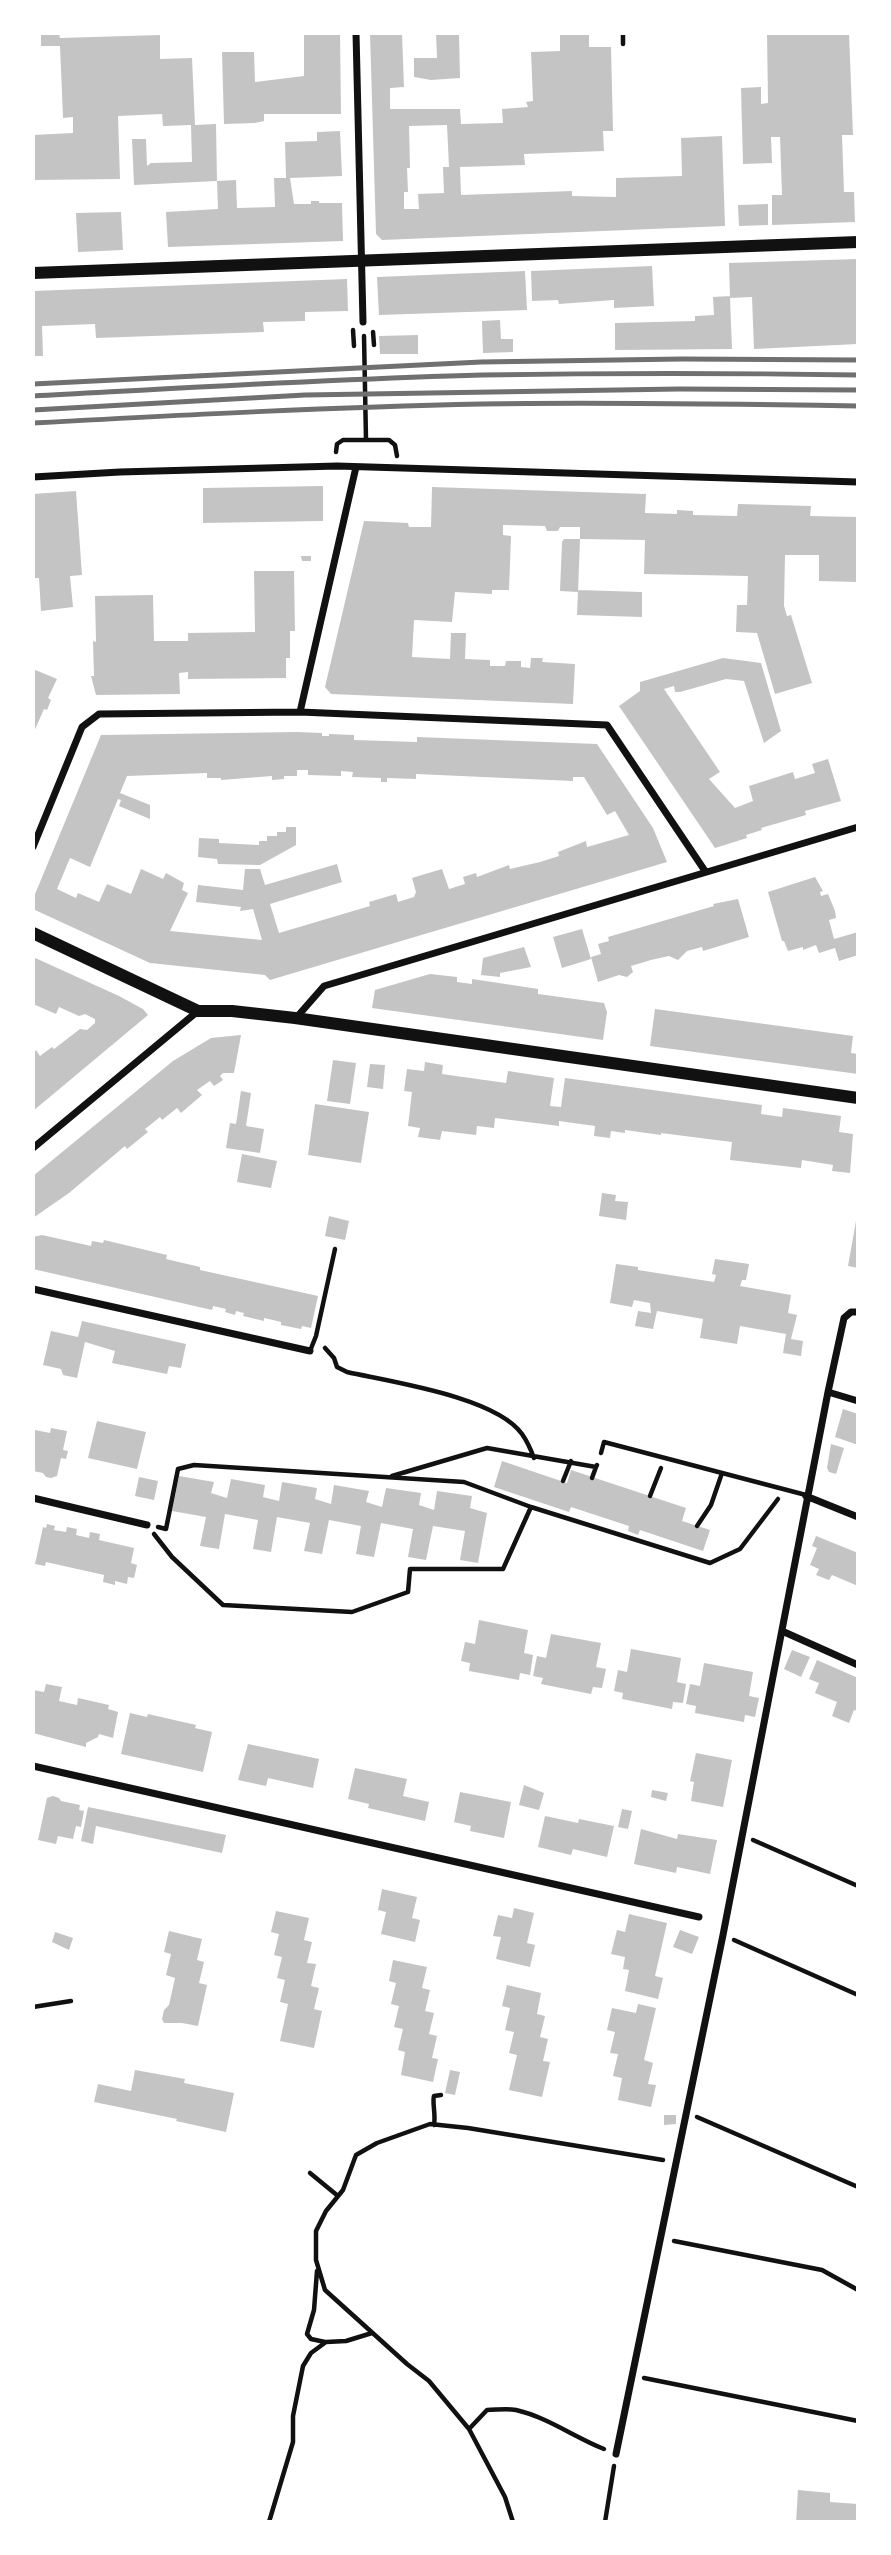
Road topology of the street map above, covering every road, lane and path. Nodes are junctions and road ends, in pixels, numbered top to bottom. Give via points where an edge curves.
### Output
1 (356, 33) edge
2 (623, 33) edge
3 (624, 44) dead end
4 (858, 242) edge
5 (360, 261) junction
6 (33, 273) edge
7 (363, 326) joint
8 (353, 330) dead end
9 (373, 330) dead end
10 (354, 345) dead end
11 (374, 345) dead end
12 (366, 440) junction
13 (336, 448) dead end
14 (397, 448) dead end
15 (356, 467) junction
16 (33, 477) edge
17 (858, 482) edge
18 (300, 712) junction
19 (858, 827) edge
20 (33, 848) edge
21 (705, 871) junction
22 (33, 933) edge
23 (198, 1011) junction
24 (295, 1018) junction
25 (858, 1098) edge
26 (33, 1148) edge
27 (335, 1249) dead end
28 (33, 1289) edge
29 (858, 1312) edge
30 (310, 1350) junction
31 (828, 1392) junction
32 (858, 1401) edge
33 (601, 1453) joint
34 (534, 1458) junction
35 (665, 1458) junction
36 (570, 1461) junction
37 (596, 1467) junction
38 (722, 1473) junction
39 (388, 1477) junction
40 (592, 1478) dead end
41 (563, 1481) dead end
42 (784, 1489) junction
43 (650, 1496) dead end
44 (806, 1496) junction
45 (33, 1499) edge
46 (531, 1507) junction
47 (858, 1517) edge
48 (147, 1525) junction
49 (697, 1526) dead end
50 (782, 1631) junction
51 (858, 1665) edge
52 (33, 1766) edge
53 (741, 1835) junction
54 (858, 1886) edge
55 (699, 1917) dead end
56 (723, 1934) junction
57 (858, 1995) edge
58 (71, 2001) dead end
59 (33, 2007) edge
60 (441, 2095) dead end
61 (687, 2112) junction
62 (434, 2125) junction
63 (677, 2162) junction
64 (310, 2173) dead end
65 (858, 2187) edge
66 (338, 2196) junction
67 (662, 2238) junction
68 (318, 2267) junction
69 (858, 2290) edge
70 (372, 2333) junction
71 (326, 2342) junction
72 (652, 2380) dead end
73 (858, 2421) edge
74 (469, 2429) junction
75 (616, 2454) junction
76 (269, 2522) edge
77 (513, 2522) edge
78 (605, 2522) edge

1 - 5 street
2 - 3 lane
4 - 5 street
5 - 6 street
5 - 7 street
7 - 12 path
8 - 10 path
9 - 11 path
12 - 13 path via 343,440
12 - 14 path via 392,441
15 - 16 street
15 - 17 street
15 - 18 street
18 - 20 street via 99,714 82,727
18 - 21 street via 607,725
19 - 21 street
21 - 24 street via 324,986
22 - 23 street
23 - 24 street
23 - 26 street
24 - 25 street
27 - 30 lane
28 - 30 street
29 - 31 street via 844,1318
30 - 34 path via 326,1348 337,1367 347,1371 476,1402 522,1432
31 - 32 street
31 - 44 street
33 - 35 lane via 604,1442
33 - 37 path
34 - 36 path
34 - 39 path via 487,1448
35 - 38 lane
35 - 43 path
36 - 37 path
36 - 41 path
37 - 40 path
38 - 42 lane
38 - 49 lane via 712,1504
39 - 46 path via 464,1482
39 - 48 path via 194,1465 178,1469 166,1529
42 - 44 lane
42 - 46 path via 740,1549 710,1563
44 - 47 street
44 - 50 street
45 - 48 street
46 - 48 path via 503,1569 410,1569 408,1592 352,1612 223,1607
50 - 51 street
50 - 53 street
52 - 55 street
53 - 54 path
53 - 56 street
56 - 57 path
56 - 61 street
58 - 59 path
60 - 62 path via 433,2099
61 - 63 street
61 - 65 path
62 - 63 path
62 - 66 path via 377,2143 356,2155
63 - 67 street
64 - 66 path
66 - 68 path via 316,2231
67 - 69 path via 822,2270
67 - 75 street
68 - 70 path via 325,2290
68 - 71 path via 307,2334
70 - 71 path
70 - 74 path via 429,2381
71 - 76 path via 303,2366 292,2416 293,2442
72 - 73 path
74 - 75 path via 487,2410 513,2409
74 - 77 path
75 - 78 path

